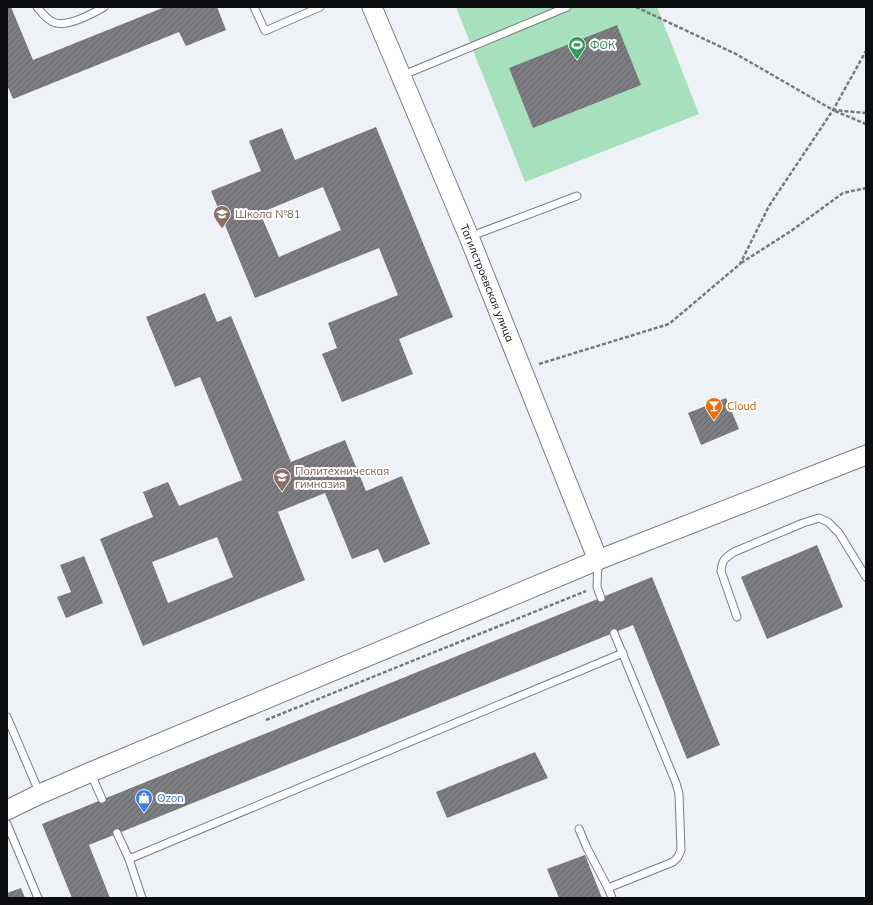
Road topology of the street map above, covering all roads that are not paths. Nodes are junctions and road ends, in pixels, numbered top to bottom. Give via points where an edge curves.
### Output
1 (37, 7) edge
2 (104, 7) edge
3 (254, 7) edge
4 (320, 7) edge
5 (372, 7) edge
6 (567, 7) edge
7 (401, 76) junction
8 (577, 196) dead end
9 (469, 237) junction
10 (866, 455) edge
11 (598, 560) junction
12 (866, 577) edge
13 (600, 598) dead end
14 (737, 617) dead end
15 (614, 633) dead end
16 (623, 653) junction
17 (7, 717) edge
18 (91, 772) junction
19 (40, 794) junction
20 (102, 800) dead end
21 (7, 810) edge
22 (7, 824) edge
23 (579, 829) dead end
24 (117, 834) dead end
25 (128, 859) junction
26 (608, 888) junction
27 (38, 898) edge
28 (142, 898) edge
29 (612, 898) edge

1 - 2 lane via 54,22 64,23
3 - 4 lane via 265,31
5 - 7 street, Тагилстроевская улица
6 - 7 lane
7 - 9 street, Тагилстроевская улица
8 - 9 lane
9 - 11 street, Тагилстроевская улица
10 - 11 street
11 - 13 lane via 597,587
11 - 18 street
12 - 14 lane via 839,533 828,522 819,518 725,558 721,571
15 - 16 lane
16 - 25 lane
16 - 26 lane via 676,783 679,794 681,850 673,862
17 - 19 lane
18 - 19 street
18 - 20 lane
19 - 21 street
22 - 27 lane
23 - 26 lane
24 - 25 lane
25 - 28 lane
26 - 29 lane

